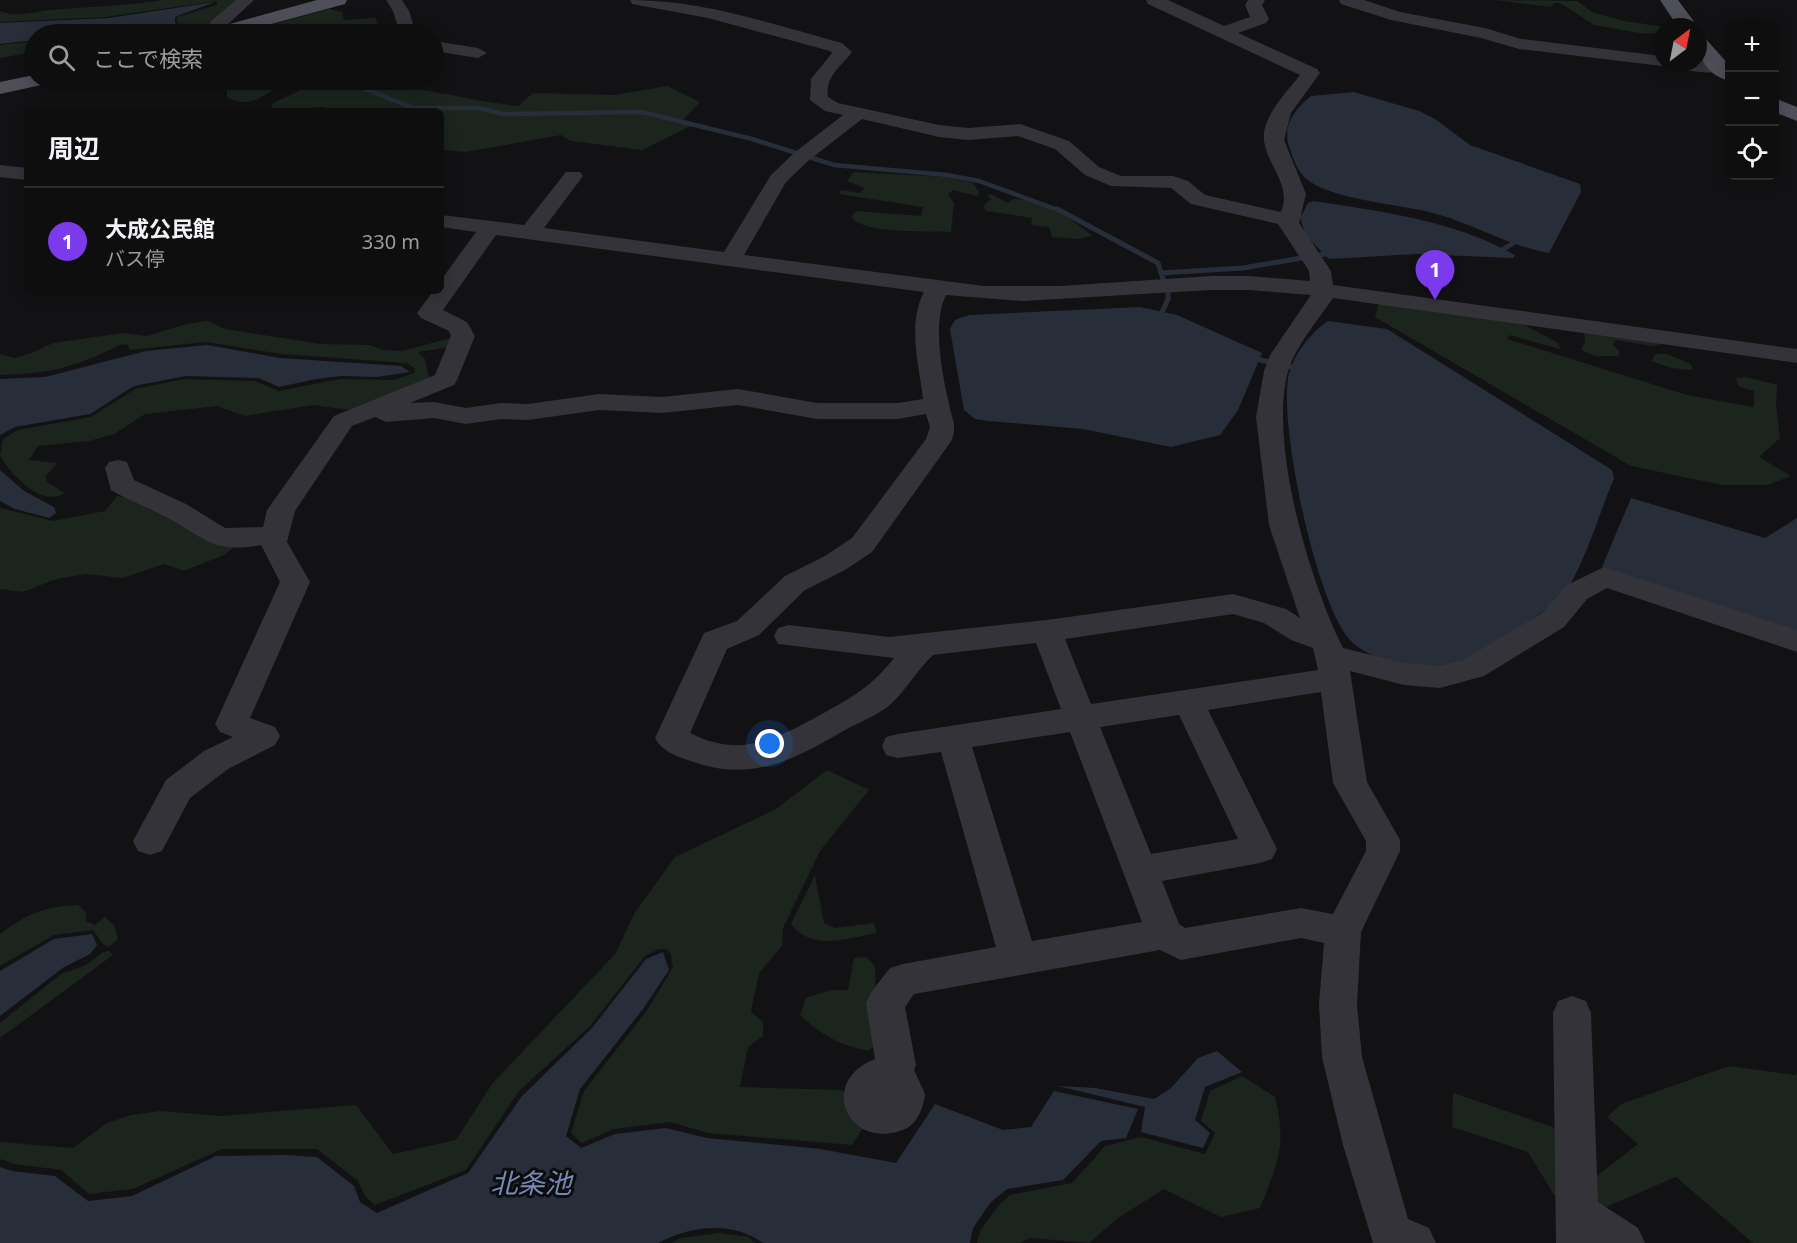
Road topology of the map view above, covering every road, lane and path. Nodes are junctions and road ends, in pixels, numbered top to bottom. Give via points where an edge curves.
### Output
1 (246, 0) edge
2 (338, 0) edge
3 (394, 0) edge
4 (638, 0) edge
5 (1154, 0) edge
6 (1257, 0) edge
7 (1347, 0) edge
8 (1669, 0) edge
9 (1682, 18) edge
10 (219, 24) edge
11 (250, 24) edge
12 (405, 24) edge
13 (1223, 32) junction
14 (444, 48) edge
15 (1707, 52) edge
16 (478, 53) dead end
17 (1653, 60) edge
18 (1707, 69) edge
19 (1724, 72) edge
20 (24, 83) edge
21 (0, 88) edge
22 (1779, 106) edge
23 (857, 114) junction
24 (1797, 115) edge
25 (0, 171) edge
26 (24, 174) edge
27 (573, 176) dead end
28 (1287, 220) junction
29 (444, 221) edge
30 (491, 227) junction
31 (529, 233) junction
32 (730, 260) junction
33 (938, 288) junction
34 (1322, 289) junction
35 (444, 293) edge
36 (443, 294) edge
37 (1797, 356) edge
38 (936, 405) junction
39 (333, 435) junction
40 (118, 468) dead end
41 (275, 534) junction
42 (1047, 631) junction
43 (789, 636) dead end
44 (1797, 641) edge
45 (924, 645) junction
46 (1330, 659) junction
47 (1188, 701) junction
48 (1081, 717) junction
49 (953, 737) junction
50 (898, 746) dead end
51 (150, 841) dead end
52 (1140, 870) junction
53 (1343, 932) junction
54 (1165, 934) junction
55 (1018, 958) junction
56 (1572, 1013) dead end
57 (892, 1078) dead end
58 (1578, 1229) edge
59 (1399, 1240) edge
60 (1623, 1243) edge

1 - 10 street
2 - 11 main road
3 - 12 street
4 - 23 street via 711,13 836,47 843,52 821,75 819,100
5 - 13 street
6 - 13 street via 1253,5 1260,20
7 - 17 street via 1519,44
8 - 9 main road
13 - 28 street via 1311,73 1282,112 1274,140 1296,194
14 - 16 street
15 - 19 main road
18 - 19 street
20 - 21 main road
22 - 24 main road
23 - 28 street via 968,134 1020,130 1062,145 1092,171 1118,182 1173,182 1198,200
23 - 32 street via 778,179
25 - 26 street
27 - 31 street
28 - 34 street via 1320,271
29 - 30 street
30 - 31 street
30 - 35 street
31 - 32 street
32 - 33 street
33 - 34 street via 1021,295 1256,282
33 - 38 street via 929,306 926,327
34 - 37 street
34 - 46 street via 1323,296 1279,363 1269,417 1283,525
36 - 39 street via 429,314 459,327 462,336 445,380 343,421
38 - 39 street via 898,411 817,411 738,397 662,405 599,402 466,416 434,410 401,411 371,417
38 - 45 street via 943,427 939,441 875,531 835,563 795,583 748,628 715,641 671,738 688,748 726,758 764,756 792,747 879,696
39 - 41 street via 281,510
40 - 41 street via 121,484 209,532 231,540
41 - 51 street via 273,542 295,582 231,724 264,736 216,760 178,789
42 - 45 street
42 - 46 street via 1233,604 1275,616 1302,633
42 - 48 street
43 - 45 street via 889,648
44 - 46 street via 1604,577 1577,592 1553,620 1473,668 1440,677
46 - 47 street
46 - 53 street via 1350,783 1383,840 1383,850
47 - 48 street
47 - 52 street via 1260,849
48 - 49 street
48 - 52 street
49 - 50 street
49 - 55 street
52 - 54 street
53 - 54 street via 1301,923 1181,944
53 - 59 street via 1338,1004 1342,1057 1364,1145
54 - 55 street
55 - 57 street via 903,980 885,1003 896,1065
56 - 58 street
58 - 60 street

